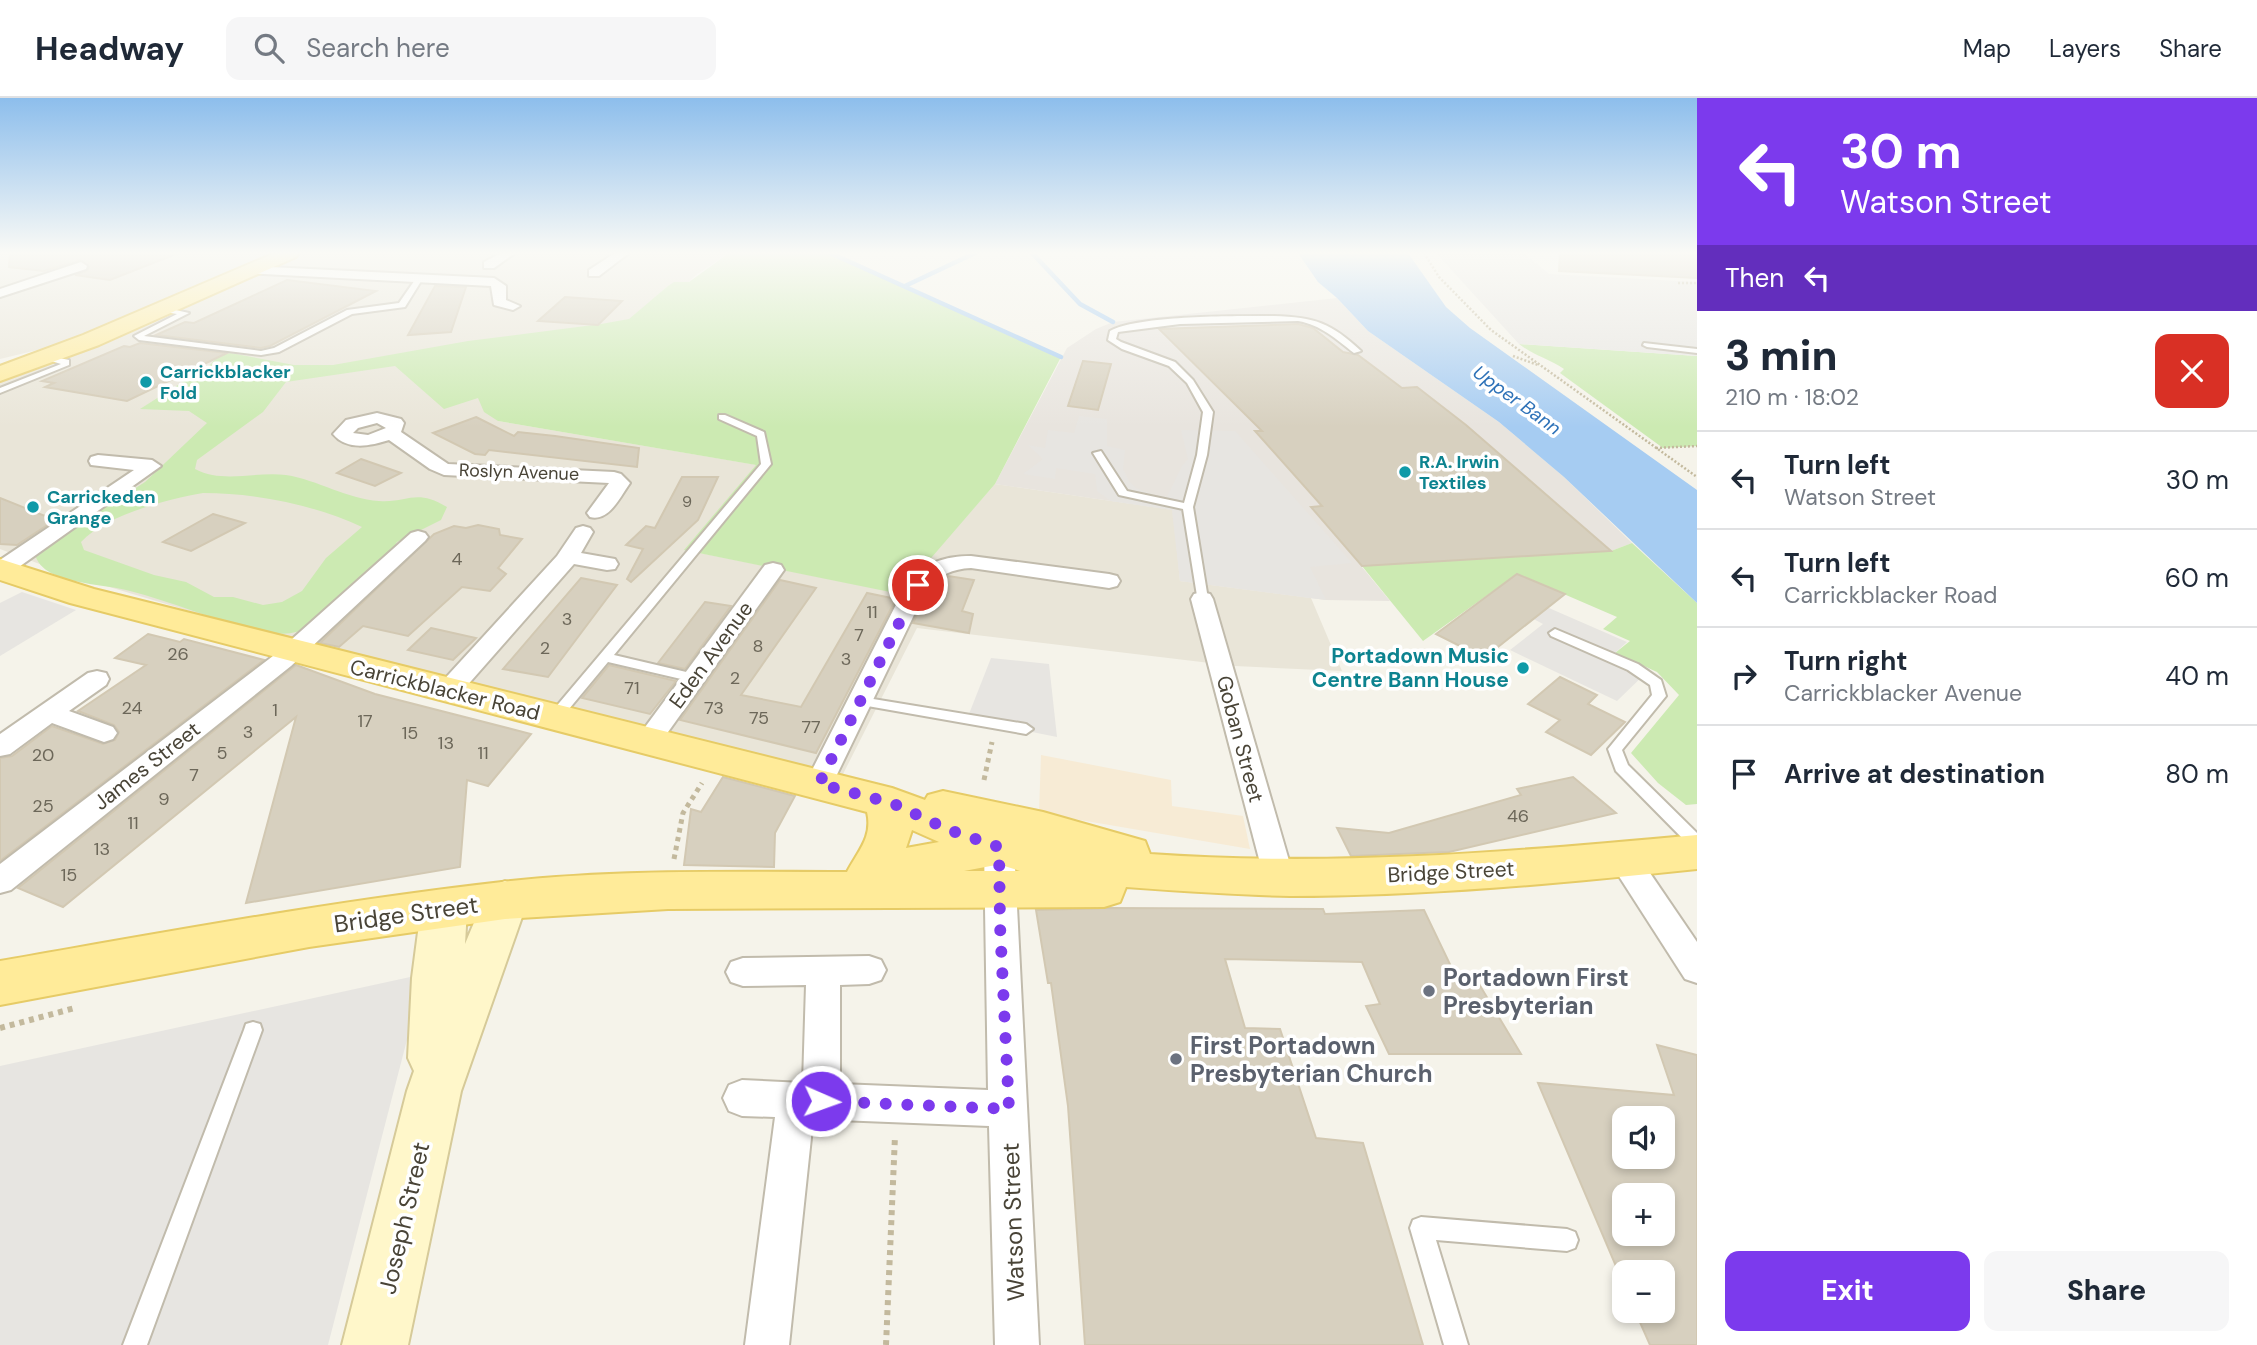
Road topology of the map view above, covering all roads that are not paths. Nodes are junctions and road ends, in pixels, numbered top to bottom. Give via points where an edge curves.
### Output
1 (157, 311) edge
2 (175, 311) edge
3 (358, 311) edge
4 (508, 311) edge
5 (499, 322) dead end
6 (1647, 345) dead end
7 (1357, 351) dead end
8 (1697, 351) edge
9 (48, 357) junction
10 (6, 375) edge
11 (722, 417) dead end
12 (389, 433) dead end
13 (1098, 453) dead end
14 (98, 461) dead end
15 (1188, 507) junction
16 (418, 537) dead end
17 (569, 557) junction
18 (607, 564) dead end
19 (0, 569) edge
20 (773, 570) dead end
21 (1109, 581) dead end
22 (1202, 599) joint
23 (1555, 632) dead end
24 (293, 651) junction
25 (605, 657) junction
26 (694, 678) junction
27 (97, 679) dead end
28 (448, 691) junction
29 (861, 701) junction
30 (49, 713) junction
31 (554, 718) junction
32 (1026, 729) dead end
33 (104, 733) dead end
34 (649, 740) junction
35 (0, 747) edge
36 (819, 784) junction
37 (888, 802) junction
38 (1044, 828) junction
39 (1697, 844) edge
40 (1697, 852) edge
41 (1623, 859) junction
42 (999, 867) junction
43 (868, 874) junction
44 (1205, 876) junction
45 (1279, 878) junction
46 (0, 881) edge
47 (817, 891) junction
48 (505, 900) junction
49 (444, 909) junction
50 (1697, 969) edge
51 (869, 970) dead end
52 (823, 971) junction
53 (743, 972) dead end
54 (0, 984) edge
55 (253, 1030) dead end
56 (434, 1091) junction
57 (742, 1098) dead end
58 (808, 1100) junction
59 (1009, 1109) junction
60 (1567, 1240) dead end
61 (135, 1345) edge
62 (375, 1345) edge
63 (766, 1345) edge
64 (1017, 1345) edge
65 (1456, 1345) edge

1 - 9 main road
2 - 3 lane via 185,313 139,338 261,353
4 - 5 street
6 - 8 lane
7 - 15 lane via 1320,324 1294,318 1146,324 1114,331 1112,340 1120,345 1168,361 1183,373 1209,412
9 - 10 main road
9 - 10 lane via 65,365
11 - 25 lane via 761,434 766,464
12 - 17 street, Roslyn Avenue via 444,469 614,478 620,483 597,513 575,520 572,526 583,533
13 - 15 lane via 1123,493
14 - 19 street via 152,466
15 - 22 lane
16 - 24 street, James Street
17 - 18 street
17 - 28 street
19 - 24 main road, Carrickblacker Road via 82,596
20 - 26 street, Eden Avenue
21 - 29 street via 971,562 938,567 918,585
22 - 45 street, Goban Street
23 - 39 lane via 1633,667 1656,683 1659,696 1615,749 1621,767
24 - 28 main road, Carrickblacker Road
24 - 46 street, James Street
25 - 26 lane
25 - 31 lane
26 - 34 street, Eden Avenue
27 - 30 street
28 - 31 main road, Carrickblacker Road
29 - 32 lane
29 - 36 street
30 - 33 street
30 - 35 street
31 - 34 main road, Carrickblacker Road
34 - 36 main road, Carrickblacker Road
36 - 37 main road, Carrickblacker Road
37 - 38 main road, Carrickblacker Road via 940,805
37 - 42 main road, Carrickblacker Road via 949,830
37 - 43 main road via 893,819 889,840
38 - 42 main road, Bridge Street
38 - 44 main road, Bridge Street
40 - 41 main road, Bridge Street
41 - 45 main road, Bridge Street via 1428,875
41 - 50 street
42 - 43 main road, Bridge Street
42 - 44 main road, Bridge Street via 1143,889
42 - 47 main road, Bridge Street
42 - 59 street, Watson Street
43 - 47 main road, Bridge Street
44 - 45 main road, Bridge Street
47 - 48 main road, Bridge Street via 668,891
48 - 49 main road, Bridge Street
48 - 56 street, Joseph Street
49 - 54 main road, Bridge Street via 309,928
49 - 56 street, Joseph Street
51 - 52 street
52 - 53 street
52 - 58 street
55 - 61 lane
56 - 62 street, Joseph Street
57 - 58 street
58 - 59 street
58 - 63 street
59 - 64 street, Watson Street
60 - 65 lane via 1421,1228

